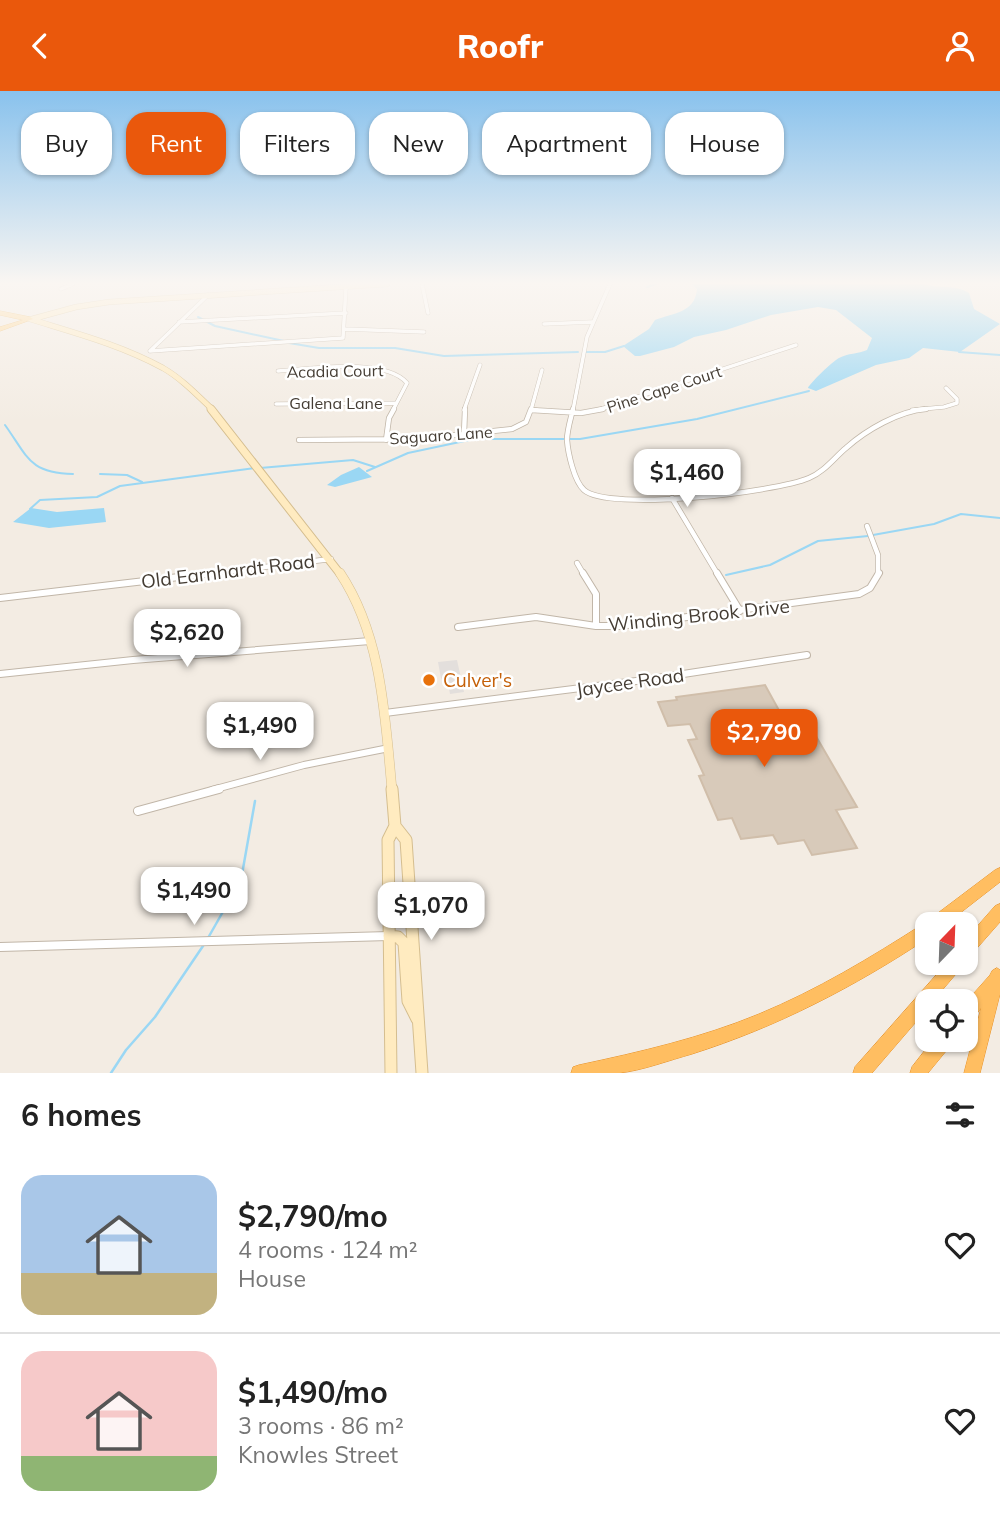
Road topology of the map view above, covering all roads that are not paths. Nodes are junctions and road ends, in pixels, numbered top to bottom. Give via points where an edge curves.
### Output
1 (345, 329) edge
2 (71, 330) edge
3 (172, 330) edge
4 (367, 330) edge
5 (589, 330) edge
6 (425, 332) dead end
7 (796, 345) dead end
8 (480, 365) dead end
9 (542, 370) dead end
10 (278, 371) dead end
11 (946, 389) dead end
12 (396, 403) junction
13 (276, 404) dead end
14 (531, 409) junction
15 (572, 413) junction
16 (464, 434) junction
17 (299, 440) dead end
18 (386, 440) junction
19 (672, 498) junction
20 (867, 526) dead end
21 (331, 559) junction
22 (577, 563) dead end
23 (0, 598) edge
24 (740, 611) junction
25 (596, 626) junction
26 (458, 627) dead end
27 (371, 641) junction
28 (807, 655) dead end
29 (0, 674) edge
30 (385, 713) junction
31 (389, 748) junction
32 (138, 810) dead end
33 (395, 826) junction
34 (1000, 874) edge
35 (1000, 911) edge
36 (951, 912) edge
37 (389, 936) junction
38 (978, 936) edge
39 (915, 937) edge
40 (0, 947) edge
41 (998, 974) edge
42 (946, 975) edge
43 (978, 999) edge
44 (419, 1021) junction
45 (935, 1052) edge
46 (391, 1073) edge
47 (422, 1073) edge
48 (579, 1073) edge
49 (861, 1073) edge
50 (918, 1073) edge
51 (972, 1073) edge

1 - 3 street via 345,336 336,340 150,351
2 - 21 main road via 117,346 184,383 220,417
4 - 6 street
5 - 15 street
7 - 15 street, Pine Cape Court via 629,402
8 - 16 street via 463,413
9 - 14 street
10 - 12 street, Acadia Court via 377,368 399,372 407,383
11 - 19 street via 957,403 906,413 852,442 805,480 745,492
12 - 13 street, Galena Lane
12 - 18 street, Acadia Court
14 - 15 street
14 - 16 street, Saguaro Lane via 526,422 512,429
15 - 19 street via 568,446 584,490 601,497
16 - 18 street, Saguaro Lane
17 - 18 street, Saguaro Lane
19 - 24 street
20 - 24 street, Winding Brook Drive via 880,573 872,589 831,600
21 - 23 street, Old Earnhardt Road
21 - 27 main road via 350,589
22 - 25 street via 596,594
24 - 25 street, Winding Brook Drive
25 - 26 street, Winding Brook Drive via 536,617
27 - 29 street
27 - 30 main road
28 - 30 street, Jaycee Road
30 - 31 main road
31 - 32 street via 304,765
31 - 33 main road
33 - 37 main road via 388,841
33 - 44 main road via 406,840
34 - 36 highway
35 - 38 highway
37 - 40 street
37 - 44 main road via 404,943 408,1001
37 - 46 main road
39 - 48 highway via 779,1015 692,1048
41 - 43 highway
41 - 51 highway
42 - 49 highway
44 - 47 main road
45 - 50 highway

